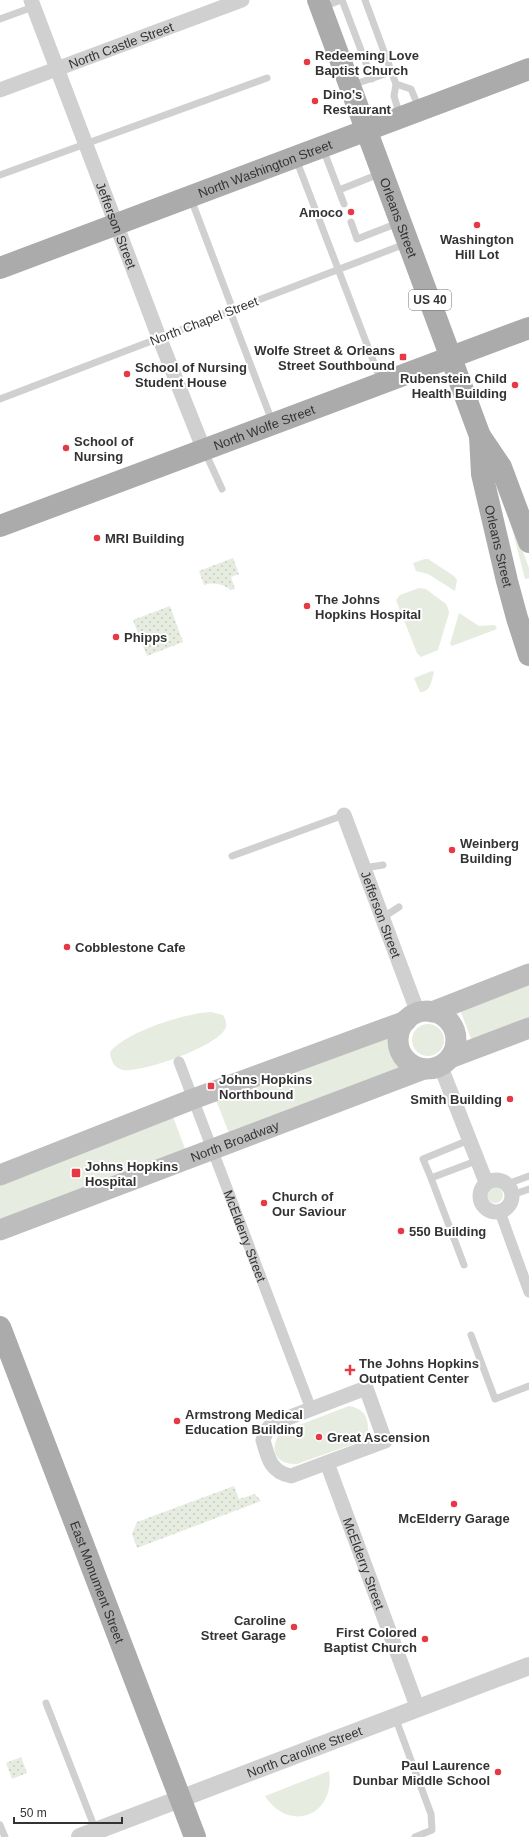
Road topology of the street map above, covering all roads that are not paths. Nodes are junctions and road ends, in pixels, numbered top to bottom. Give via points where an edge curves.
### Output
1 (342, 0) edge
2 (365, 0) edge
3 (237, 1) edge
4 (32, 3) edge
5 (319, 4) edge
6 (0, 19) edge
7 (57, 68) junction
8 (529, 69) edge
9 (391, 72) junction
10 (267, 78) dead end
11 (372, 79) junction
12 (396, 84) junction
13 (350, 86) junction
14 (0, 90) edge
15 (410, 114) junction
16 (367, 130) junction
17 (86, 144) junction
18 (323, 147) junction
19 (295, 157) junction
20 (383, 172) junction
21 (0, 175) edge
22 (339, 190) junction
23 (190, 197) junction
24 (344, 204) dead end
25 (351, 222) dead end
26 (401, 222) junction
27 (116, 225) junction
28 (409, 243) junction
29 (0, 268) edge
30 (339, 270) junction
31 (232, 310) junction
32 (529, 328) edge
33 (160, 338) junction
34 (451, 356) junction
35 (381, 382) junction
36 (0, 398) edge
37 (273, 423) junction
38 (480, 436) junction
39 (204, 450) junction
40 (222, 489) dead end
41 (0, 526) edge
42 (529, 542) edge
43 (529, 655) edge
44 (344, 815) joint
45 (232, 856) dead end
46 (383, 865) dead end
47 (363, 868) junction
48 (399, 907) dead end
49 (382, 918) junction
50 (529, 974) edge
51 (419, 1016) junction
52 (529, 1028) edge
53 (179, 1062) dead end
54 (437, 1065) junction
55 (193, 1099) junction
56 (469, 1140) junction
57 (213, 1151) junction
58 (476, 1161) junction
59 (0, 1175) edge
60 (529, 1176) edge
61 (431, 1178) junction
62 (486, 1182) junction
63 (529, 1189) edge
64 (510, 1190) junction
65 (500, 1212) junction
66 (0, 1230) edge
67 (464, 1265) dead end
68 (529, 1292) edge
69 (0, 1327) edge
70 (471, 1335) dead end
71 (529, 1386) edge
72 (311, 1409) junction
73 (327, 1463) junction
74 (529, 1666) edge
75 (46, 1703) dead end
76 (418, 1709) junction
77 (395, 1717) junction
78 (180, 1799) junction
79 (0, 1825) edge
80 (88, 1834) edge
81 (5, 1837) edge
82 (195, 1837) edge
83 (414, 1837) edge

1 - 5 lane
1 - 11 lane
2 - 9 lane
3 - 7 street, North Castle Street
4 - 6 lane
4 - 7 street, Jefferson Street
5 - 13 main road, Orleans Street / US 40
7 - 14 street, North Castle Street
7 - 17 street, Jefferson Street
8 - 15 main road, North Washington Street
9 - 11 lane
9 - 12 lane
10 - 17 lane
11 - 13 lane
12 - 15 lane via 394,96
12 - 15 lane via 411,89
13 - 16 main road, Orleans Street / US 40
15 - 16 main road, North Washington Street
16 - 18 main road, North Washington Street
16 - 20 main road, Orleans Street / US 40
17 - 21 lane
17 - 27 street, Jefferson Street
18 - 19 main road, North Washington Street
18 - 22 lane
19 - 23 main road, North Washington Street
19 - 30 lane
20 - 22 lane
20 - 26 main road, Orleans Street / US 40
22 - 24 lane
23 - 27 main road, North Washington Street
23 - 31 lane
25 - 26 lane via 357,239
26 - 28 main road, Orleans Street / US 40
27 - 29 main road, North Washington Street
27 - 33 street, Jefferson Street
28 - 30 lane, North Chapel Street
28 - 34 main road, Orleans Street / US 40
30 - 31 lane, North Chapel Street
30 - 35 lane
31 - 33 lane, North Chapel Street
31 - 37 lane
32 - 34 main road, North Wolfe Street
33 - 36 lane, North Chapel Street
33 - 39 street, Jefferson Street
34 - 35 main road, North Wolfe Street
34 - 38 main road, Orleans Street / US 40
35 - 37 main road, North Wolfe Street
37 - 39 main road, North Wolfe Street
38 - 42 main road, Orleans Street / US 40 via 502,467
38 - 43 main road, Orleans Street / US 40 via 482,474
39 - 40 lane
39 - 41 main road, North Wolfe Street
44 - 45 lane
44 - 47 street, Jefferson Street
46 - 47 lane
47 - 49 street, Jefferson Street
48 - 49 lane
49 - 51 street, Jefferson Street
50 - 51 main road
51 - 54 main road via 441,1015 449,1021 454,1030 456,1048
51 - 54 main road via 401,1030 400,1049 411,1064
51 - 55 main road
52 - 54 main road, North Broadway
53 - 55 street, McElderry Street
54 - 56 street via 444,1075
54 - 57 main road, North Broadway
55 - 57 street, McElderry Street
55 - 59 main road
56 - 58 street
56 - 61 lane via 423,1159
57 - 66 main road, North Broadway
57 - 72 street, McElderry Street
58 - 61 lane
58 - 62 street
60 - 64 lane
61 - 67 lane
62 - 64 street via 497,1180
62 - 65 street via 479,1195 482,1205 490,1211
63 - 64 lane
64 - 65 street via 509,1205
65 - 68 street
69 - 78 main road, East Monument Street
70 - 71 lane via 495,1399
72 - 73 street via 272,1424 263,1440 266,1452 271,1464 281,1473 292,1476
72 - 73 street via 366,1388 385,1441
73 - 76 street, McElderry Street
74 - 76 street, North Caroline Street
75 - 80 lane
76 - 77 street, North Caroline Street
77 - 78 street, North Caroline Street
77 - 83 lane via 431,1814 432,1830
78 - 80 street, North Caroline Street
78 - 82 main road, East Monument Street
79 - 81 lane

